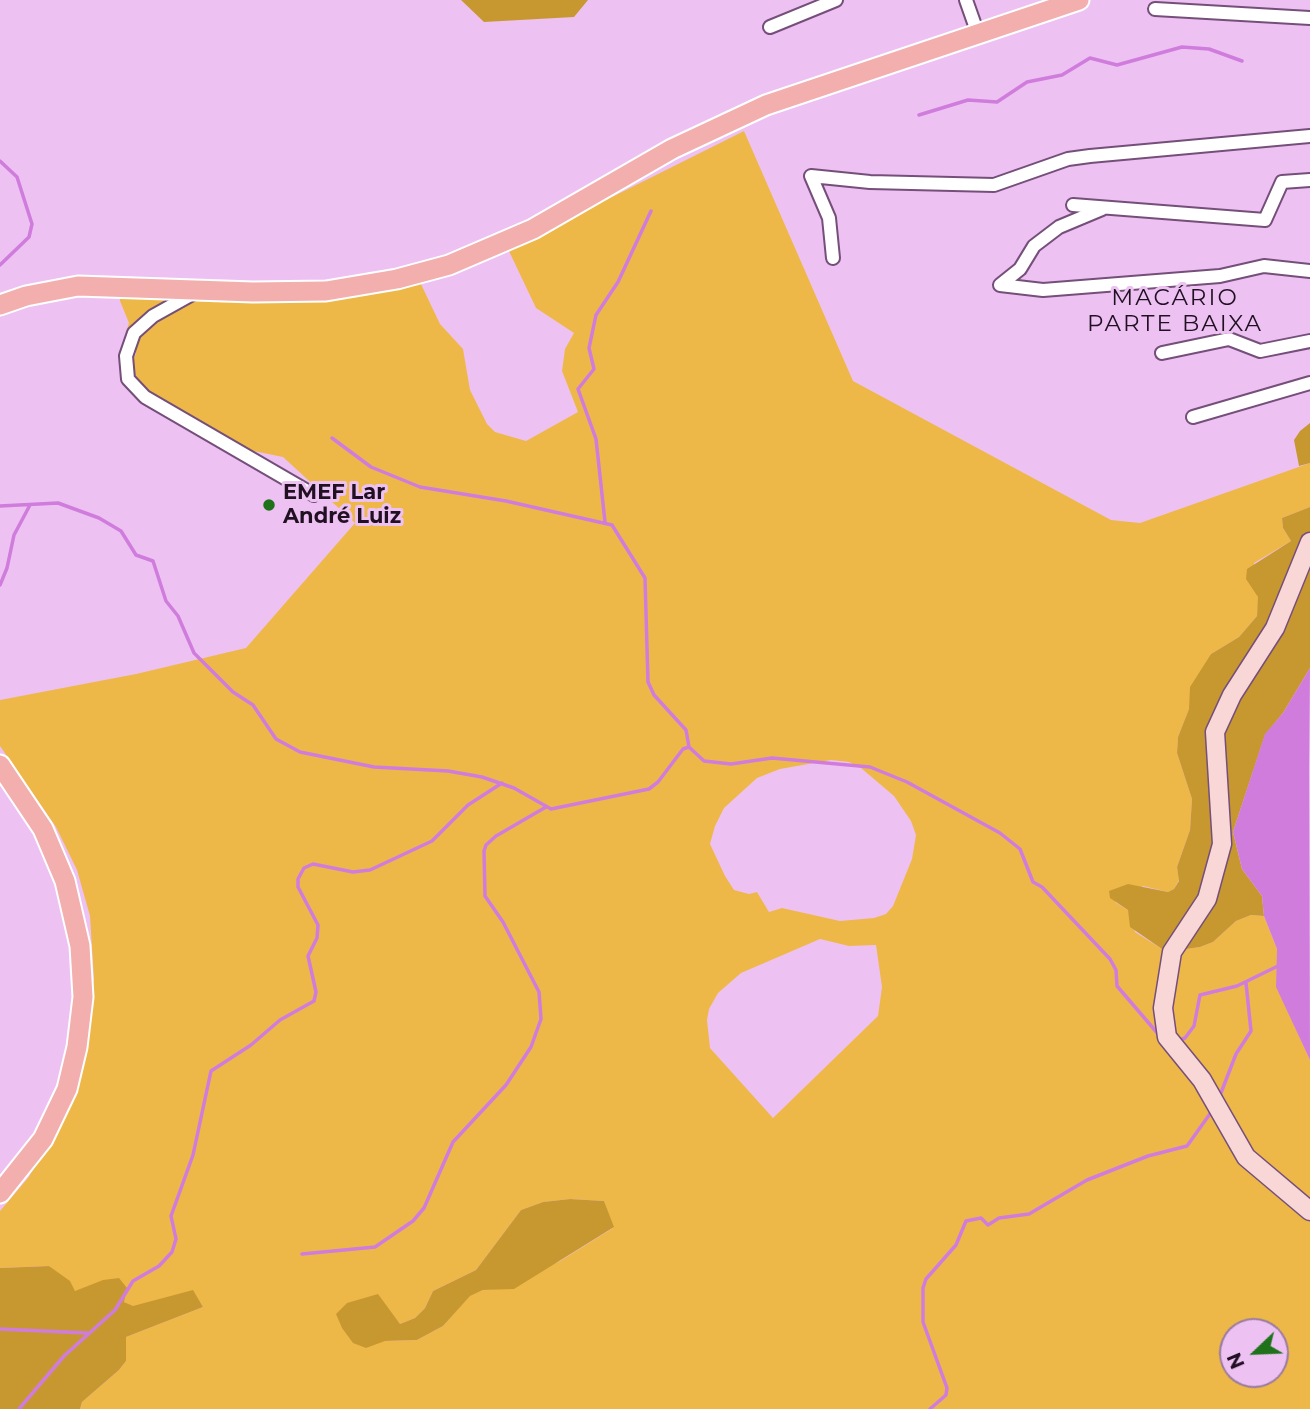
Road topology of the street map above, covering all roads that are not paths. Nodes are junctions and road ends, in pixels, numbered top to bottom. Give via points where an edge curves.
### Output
1 (836, 0) edge
2 (967, 0) edge
3 (1079, 0) edge
4 (1155, 9) dead end
5 (1310, 18) edge
6 (770, 27) dead end
7 (978, 34) junction
8 (1310, 136) edge
9 (1310, 180) edge
10 (1073, 205) dead end
11 (1102, 209) junction
12 (833, 258) dead end
13 (1310, 271) edge
14 (201, 289) junction
15 (0, 305) edge
16 (1310, 341) edge
17 (1162, 353) dead end
18 (1310, 383) edge
19 (1193, 417) dead end
20 (314, 495) dead end
21 (1310, 542) edge
22 (0, 765) edge
23 (0, 1193) edge
24 (1310, 1212) edge

1 - 6 street
2 - 7 street
3 - 7 main road
4 - 5 street
7 - 14 main road via 824,83 729,121 533,229 449,265 326,291
8 - 12 street via 1068,159 994,185 811,176 829,218
9 - 11 street via 1282,182 1265,220
10 - 11 street
11 - 13 street via 1042,239 1020,269 1000,285 1043,290 1220,276 1264,266
14 - 15 main road via 78,286
14 - 20 street via 153,316 134,334 126,356 128,379 145,397
16 - 17 street via 1260,351 1229,339
18 - 19 street
21 - 24 street via 1275,628 1232,695 1215,732 1222,844 1207,899 1172,952 1163,1008 1167,1037 1202,1080 1246,1157
22 - 23 main road via 43,829 65,881 80,946 83,997 67,1090 43,1139

